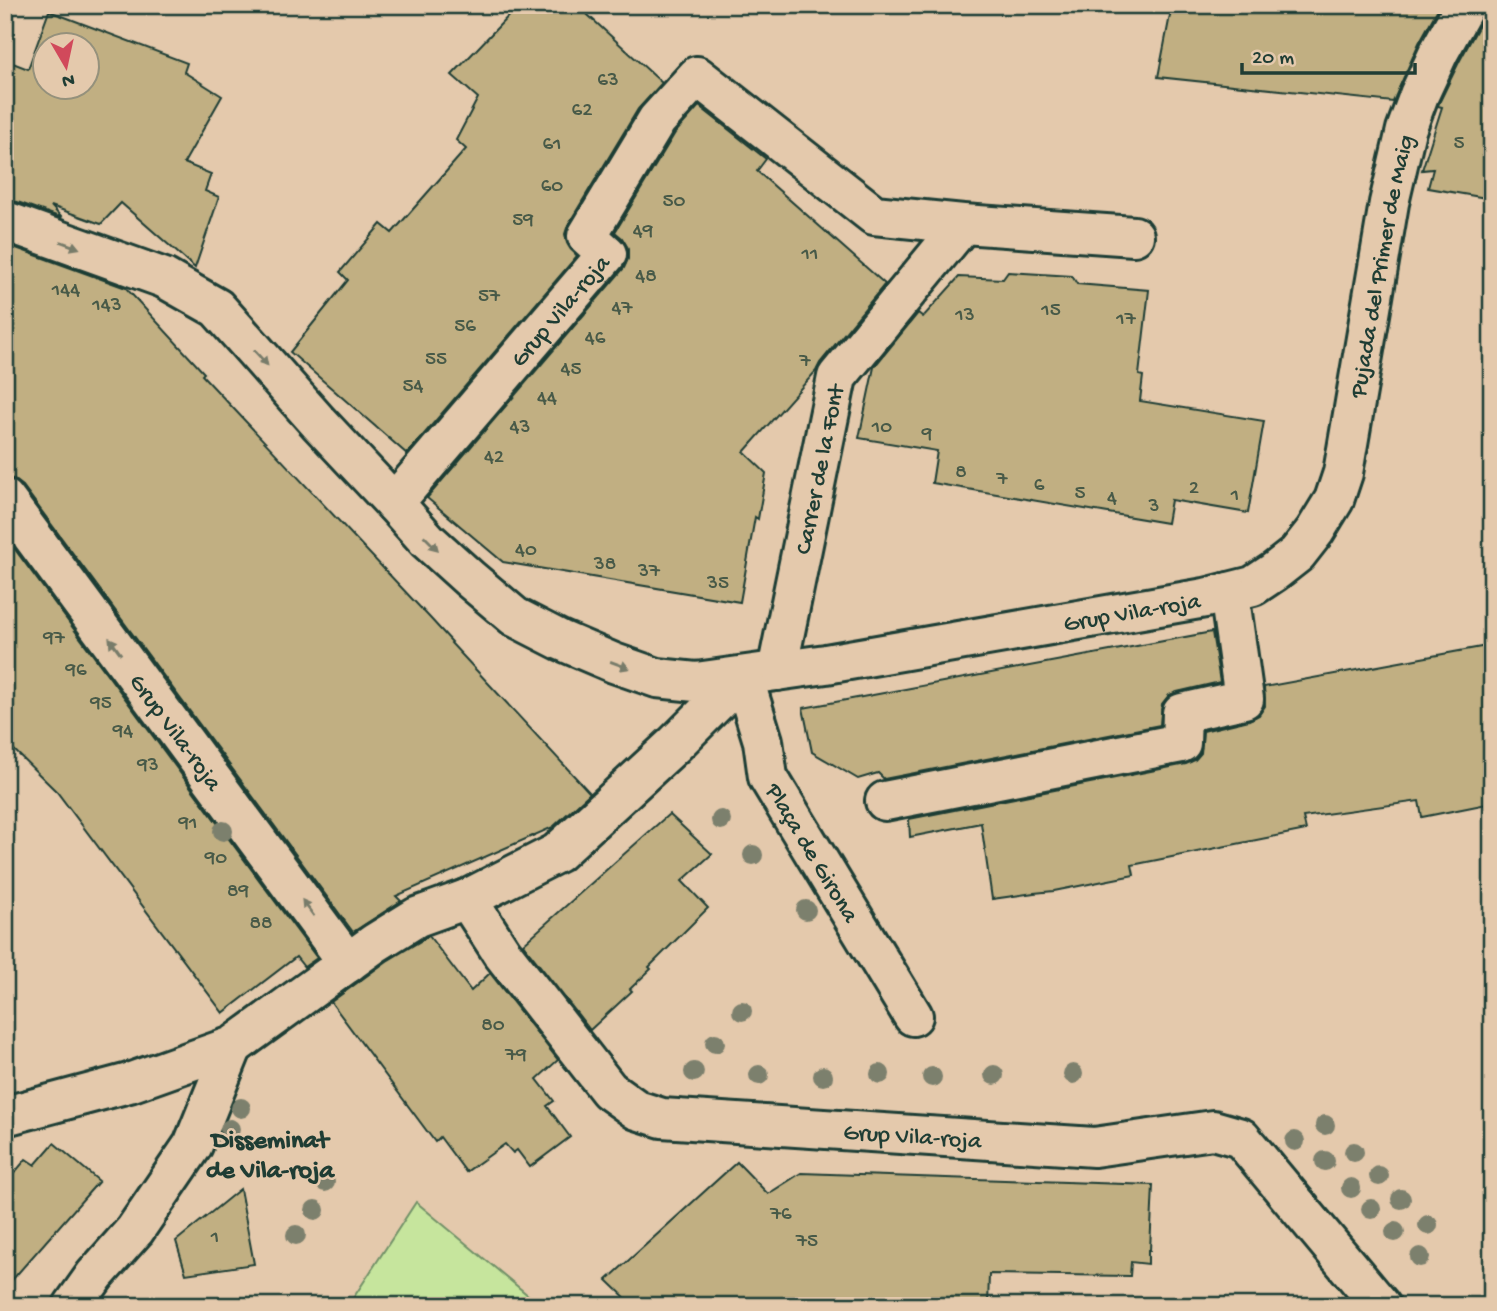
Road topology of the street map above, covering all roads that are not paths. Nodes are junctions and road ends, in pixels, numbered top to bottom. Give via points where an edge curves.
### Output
1 (1465, 5) edge
2 (5, 222) edge
3 (963, 224) junction
4 (1134, 236) dead end
5 (5, 499) edge
6 (394, 503) junction
7 (1315, 531) joint
8 (1229, 592) junction
9 (760, 673) junction
10 (886, 801) dead end
11 (467, 899) junction
12 (348, 963) junction
13 (913, 1017) dead end
14 (233, 1046) junction
15 (5, 1116) edge
16 (73, 1306) edge
17 (1381, 1306) edge

1 - 7 street, Pujada del Primer de Maig via 1406,130 1343,473 1334,500
2 -> 6 street, Grup Vila-roja via 164,278 217,308
3 - 4 street
3 - 6 street, Grup Vila-roja via 874,215 697,76 657,120 587,236 607,254
3 - 9 street, Carrer de la Font via 837,377
12 -> 5 street, Grup Vila-roja
6 -> 9 street, Grup Vila-roja via 428,541 515,617 560,640 657,678 696,682
7 - 8 street, Grup Vila-roja via 1297,554 1274,572 1253,586
8 - 9 street, Grup Vila-roja
8 - 10 street, Grup Vila-roja via 1244,699 1182,713 1181,743
9 - 11 street via 557,853
9 - 13 street, Plaça de Girona via 768,776
11 - 12 street via 417,916
11 - 17 street, Grup Vila-roja via 502,953 609,1090 637,1110 662,1118 1094,1147 1213,1130 1241,1138
12 - 14 street
14 - 15 street via 129,1083
14 - 16 street via 193,1145 135,1230

